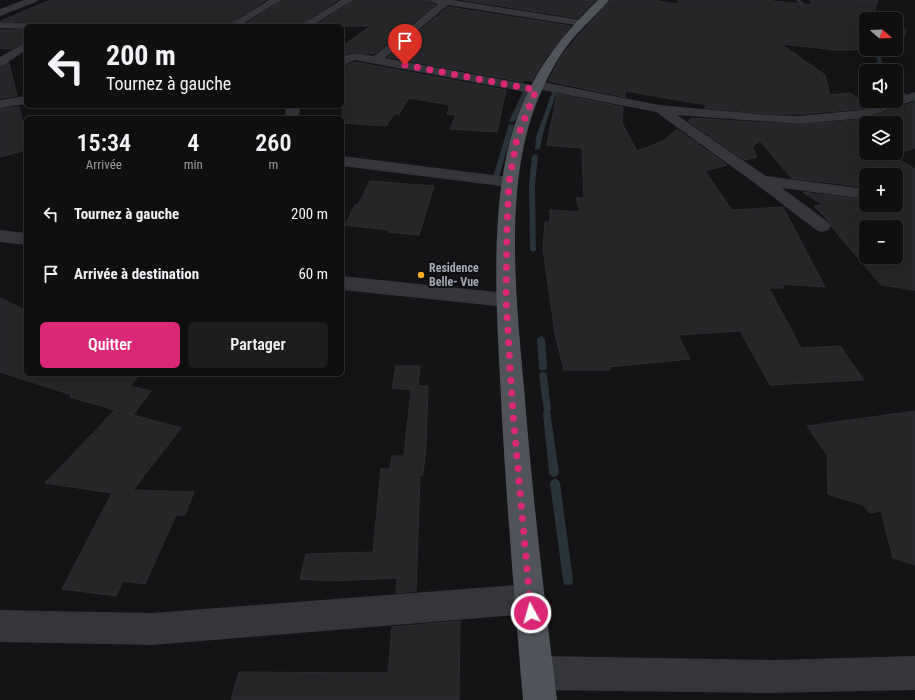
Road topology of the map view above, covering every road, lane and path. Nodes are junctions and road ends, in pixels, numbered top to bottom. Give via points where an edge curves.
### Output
1 (33, 0) edge
2 (276, 0) edge
3 (348, 0) edge
4 (434, 0) edge
5 (604, 0) edge
6 (447, 1) edge
7 (0, 13) edge
8 (582, 23) junction
9 (235, 24) edge
10 (307, 24) edge
11 (0, 25) edge
12 (24, 26) edge
13 (24, 46) edge
14 (376, 60) junction
15 (344, 61) edge
16 (0, 62) edge
17 (537, 88) junction
18 (915, 96) edge
19 (24, 100) edge
20 (0, 104) edge
21 (659, 109) junction
22 (344, 161) edge
23 (762, 181) junction
24 (509, 182) junction
25 (859, 193) edge
26 (822, 226) dead end
27 (0, 236) edge
28 (24, 239) edge
29 (344, 283) edge
30 (506, 300) junction
31 (529, 599) junction
32 (0, 626) edge
33 (915, 673) edge
34 (539, 686) edge

1 - 7 street
2 - 9 street
3 - 10 street
4 - 6 street
5 - 8 main road
6 - 8 street
6 - 14 street
8 - 17 main road via 554,56
11 - 12 street
13 - 16 street
14 - 15 street via 355,56
14 - 17 street
17 - 21 street
17 - 24 main road via 517,138
18 - 21 street via 864,114 798,120
19 - 20 street
21 - 23 street
22 - 24 street
23 - 25 street
23 - 26 street
24 - 30 main road
27 - 28 street
29 - 30 street
30 - 31 main road
31 - 32 street via 153,630
31 - 34 main road
33 - 34 street

